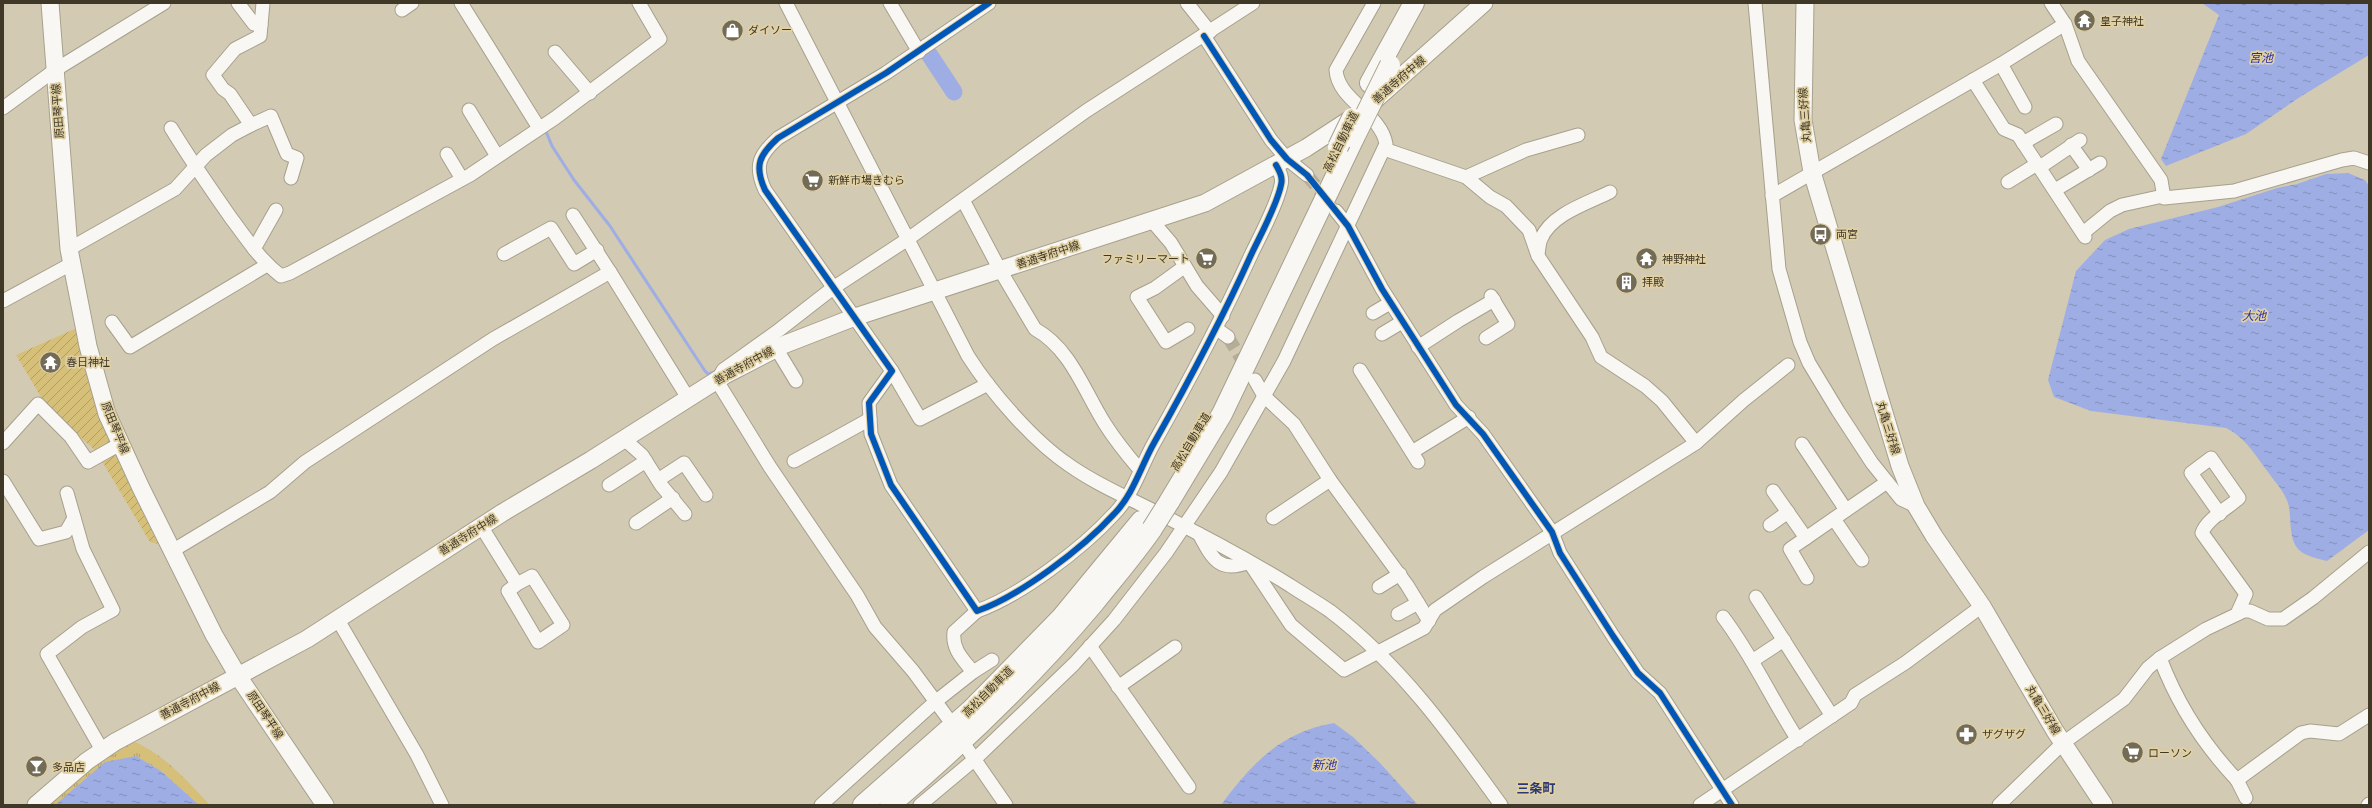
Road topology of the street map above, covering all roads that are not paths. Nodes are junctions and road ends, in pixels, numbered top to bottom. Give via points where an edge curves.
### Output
1 (50, 3) edge
2 (164, 3) edge
3 (238, 3) edge
4 (263, 3) edge
5 (461, 3) edge
6 (640, 3) edge
7 (786, 3) edge
8 (890, 3) edge
9 (989, 3) edge
10 (1187, 3) edge
11 (1253, 3) edge
12 (1374, 3) edge
13 (1414, 3) edge
14 (1425, 3) edge
15 (1484, 3) edge
16 (1755, 3) edge
17 (1805, 3) edge
18 (2051, 3) edge
19 (2065, 24) junction
20 (261, 25) junction
21 (1207, 34) junction
22 (555, 52) dead end
23 (919, 52) junction
24 (2001, 64) junction
25 (55, 70) junction
26 (1973, 80) junction
27 (590, 93) junction
28 (839, 103) junction
29 (2025, 107) dead end
30 (3, 108) edge
31 (470, 110) dead end
32 (1363, 110) junction
33 (2056, 124) dead end
34 (251, 125) junction
35 (171, 128) dead end
36 (539, 128) junction
37 (1578, 135) dead end
38 (1346, 143) junction
39 (2023, 143) junction
40 (1384, 149) junction
41 (447, 154) dead end
42 (497, 156) junction
43 (1282, 162) junction
44 (2369, 163) edge
45 (2038, 165) junction
46 (196, 168) junction
47 (1812, 172) junction
48 (1307, 175) tunnel mouth
49 (1466, 177) junction
50 (290, 178) dead end
51 (462, 179) junction
52 (2008, 182) dead end
53 (2055, 190) junction
54 (1610, 192) dead end
55 (1772, 196) junction
56 (2163, 196) junction
57 (962, 200) junction
58 (276, 210) dead end
59 (1336, 211) tunnel mouth
60 (573, 216) dead end
61 (1153, 222) junction
62 (1348, 226) junction
63 (908, 239) junction
64 (254, 249) junction
65 (597, 250) junction
66 (504, 254) dead end
67 (70, 256) junction
68 (1538, 256) junction
69 (267, 265) junction
70 (1184, 267) junction
71 (1000, 270) junction
72 (610, 272) junction
73 (833, 288) junction
74 (934, 291) junction
75 (3, 301) edge
76 (1390, 303) junction
77 (1373, 313) dead end
78 (1223, 316) junction
79 (855, 317) junction
80 (112, 322) dead end
81 (1402, 322) junction
82 (1188, 329) dead end
83 (1217, 329) junction
84 (1382, 334) dead end
85 (1228, 337) tunnel mouth
86 (1486, 338) dead end
87 (1418, 347) junction
88 (776, 348) junction
89 (1788, 365) dead end
90 (1360, 370) dead end
91 (892, 371) junction
92 (716, 380) junction
93 (1255, 380) tunnel mouth
94 (796, 381) dead end
95 (988, 384) junction
96 (1264, 396) junction
97 (688, 398) junction
98 (1469, 418) junction
99 (870, 419) junction
100 (5, 436) edge
101 (624, 439) junction
102 (1696, 443) junction
103 (120, 444) junction
104 (1802, 444) dead end
105 (646, 461) junction
106 (794, 462) dead end
107 (1140, 470) junction
108 (658, 480) junction
109 (1330, 480) junction
110 (3, 481) edge
111 (1887, 482) junction
112 (609, 485) dead end
113 (1773, 491) dead end
114 (67, 493) dead end
115 (706, 495) dead end
116 (1127, 497) junction
117 (674, 498) junction
118 (1916, 506) junction
119 (1846, 510) junction
120 (1788, 512) junction
121 (685, 514) dead end
122 (2220, 514) dead end
123 (74, 518) junction
124 (1273, 518) dead end
125 (1834, 518) junction
126 (636, 523) dead end
127 (1146, 525) junction
128 (1184, 525) junction
129 (1770, 525) dead end
130 (481, 526) junction
131 (1552, 532) junction
132 (1806, 538) junction
133 (172, 551) junction
134 (2369, 552) edge
135 (1862, 560) dead end
136 (1249, 562) junction
137 (1400, 574) junction
138 (1807, 578) dead end
139 (517, 584) junction
140 (1379, 587) dead end
141 (1756, 597) dead end
142 (1418, 603) junction
143 (1982, 606) junction
144 (977, 611) junction
145 (1398, 614) dead end
146 (2237, 614) junction
147 (1723, 617) dead end
148 (338, 620) junction
149 (1429, 621) junction
150 (1784, 640) junction
151 (1090, 646) junction
152 (1175, 648) dead end
153 (1378, 652) junction
154 (2160, 658) junction
155 (992, 660) dead end
156 (1752, 661) junction
157 (973, 672) junction
158 (238, 676) junction
159 (1118, 687) junction
160 (935, 702) junction
161 (2369, 715) edge
162 (1832, 716) junction
163 (947, 717) dead end
164 (1798, 740) junction
165 (2063, 743) junction
166 (966, 747) dead end
167 (102, 750) junction
168 (975, 759) junction
169 (2236, 780) junction
170 (1189, 787) dead end
171 (1723, 790) junction
172 (835, 792) junction
173 (2244, 803) edge
174 (36, 805) edge
175 (325, 805) edge
176 (442, 805) edge
177 (821, 805) edge
178 (839, 805) edge
179 (862, 805) edge
180 (890, 805) edge
181 (920, 805) edge
182 (1006, 805) edge
183 (1501, 805) edge
184 (1700, 805) edge
185 (1732, 805) edge
186 (1999, 805) edge
187 (2104, 805) edge

1 - 25 main road, 原田琴平線
2 - 25 street
3 - 20 street via 254,24
4 - 20 street
5 - 36 street
6 - 27 street via 660,39
7 - 28 street
8 - 23 street
9 - 23 street
10 - 21 street
11 - 21 street
12 - 32 street via 1336,70 1340,86
13 - 38 highway, 高松自動車道, bridge via 1370,83
14 - 38 highway, 高松自動車道, bridge
15 - 32 main road, 善通寺府中線
16 - 55 street
17 - 47 main road, 丸亀三好線 via 1803,120
18 - 19 street
19 - 24 street
19 - 56 street via 2078,60 2160,180
20 - 34 street via 260,36 235,49 213,75 230,94
21 - 43 street via 1272,140
21 - 57 street via 1086,111
22 - 27 street
23 - 28 street
24 - 26 street
24 - 29 street
25 - 30 street
25 - 67 main road, 原田琴平線
26 - 39 street via 2004,129 2018,135
26 - 47 street
27 - 36 street
28 - 63 street
28 - 73 street via 778,138 760,159 758,169 765,190
31 - 42 street
32 - 40 street via 1382,132 1386,144
32 - 43 main road, 善通寺府中線
33 - 39 street
34 - 46 street via 232,135 206,155
34 - 50 street via 271,116 287,154 297,158
35 - 46 street
36 - 42 street
37 - 49 street via 1526,150
38 - 127 highway, 高松自動車道 via 1250,338 1163,499
39 - 45 street
40 - 49 street
40 - 62 street
41 - 51 street
42 - 51 street
43 - 48 street
43 - 61 main road, 善通寺府中線 via 1205,203
43 - 78 street via 1281,186
44 - 56 street via 2354,158 2234,191 2164,198
45 - 52 street
45 - 53 street
45 - 53 street via 2075,143 2094,166
46 - 64 street
46 - 67 street via 175,189
47 - 55 street
47 - 118 main road, 丸亀三好線 via 1900,466
49 - 68 street via 1490,197 1506,206 1529,230
51 - 69 street via 290,273 282,276
53 - 56 street via 2084,235 2110,210
54 - 68 street via 1560,217 1549,226 1541,238
55 - 111 street via 1779,269 1800,342 1809,363 1838,411
57 - 63 street
57 - 71 street
58 - 64 street
59 - 62 street
60 - 65 street
61 - 70 street via 1171,243
61 - 71 main road, 善通寺府中線
62 - 76 street
62 - 96 street via 1284,361
63 - 73 street
63 - 74 street
64 - 69 street
65 - 66 street via 574,264 551,228
65 - 72 street
67 - 75 street
67 - 103 main road, 原田琴平線 via 96,379
68 - 102 street via 1592,337 1601,357 1645,386 1662,401
69 - 80 street via 130,348
70 - 78 street via 1196,286
70 - 82 street via 1155,288 1137,297 1166,342
71 - 74 main road, 善通寺府中線
71 - 107 street via 1035,329 1063,353 1078,374 1105,425
72 - 97 street
72 - 133 street via 493,340 305,462 270,492
73 - 79 street
73 - 92 street via 723,370
74 - 79 main road, 善通寺府中線
74 - 95 street via 968,356
76 - 77 street
76 - 81 street
78 - 83 street
79 - 88 main road, 善通寺府中線
79 - 91 street via 864,334
81 - 84 street
81 - 87 street
83 - 85 street
83 - 107 street
86 - 87 street via 1508,324 1492,298
87 - 98 street via 1456,405
88 - 92 main road, 善通寺府中線
88 - 94 street
89 - 102 street
90 - 98 street via 1415,457
91 - 95 street via 920,419
91 - 99 street via 868,403
92 - 97 main road, 善通寺府中線
92 - 160 street via 770,467 857,595 875,627 913,671
93 - 96 street
95 - 116 street via 1017,418 1067,464 1100,486
96 - 109 street via 1294,424
96 - 128 street via 1217,477
97 - 101 main road, 善通寺府中線
98 - 131 street
99 - 106 street
99 - 144 street via 871,434 891,485
100 - 103 street via 38,404 71,437 88,462
101 - 105 street
101 - 130 main road, 善通寺府中線
102 - 131 street
103 - 133 main road, 原田琴平線
104 - 119 street via 1822,467
105 - 108 street
105 - 112 street
107 - 116 street
108 - 115 street via 684,463
108 - 117 street
109 - 124 street
109 - 137 street
110 - 123 street via 39,539 66,532
111 - 118 street via 1902,499
111 - 119 street
113 - 120 street
114 - 123 street
116 - 128 street
116 - 144 street via 1115,514 1062,559 992,605
117 - 121 street
117 - 126 street
118 - 143 main road, 丸亀三好線
119 - 125 street
120 - 129 street
120 - 132 street
122 - 146 street via 2204,527 2202,533 2246,594
123 - 167 street via 83,549 113,610 82,628 47,654
125 - 132 street
125 - 135 street
127 - 179 highway, 高松自動車道 via 1062,618 972,709
127 - 180 highway, 高松自動車道 via 1137,552 1036,669 977,728
128 - 136 street
128 - 151 street via 1114,620
130 - 139 street
130 - 148 main road, 善通寺府中線
131 - 149 street via 1435,610
131 - 171 street via 1560,553 1613,636 1638,673 1660,693
132 - 138 street via 1790,548
133 - 158 main road, 原田琴平線 via 214,635
134 - 146 street via 2283,619 2268,619 2250,611
136 - 153 street via 1329,610
136 - 153 street via 1291,625 1344,670
137 - 140 street
137 - 142 street
139 - 139 street via 508,591 538,642 563,625 532,576
141 - 150 street
142 - 145 street
142 - 149 street
143 - 162 street via 1905,663 1855,695 1851,703
143 - 165 main road, 丸亀三好線
144 - 157 street via 954,632 953,645
146 - 154 street via 2188,639
147 - 156 street via 1739,649
148 - 158 main road, 善通寺府中線
148 - 176 street via 417,756
149 - 153 street via 1424,628
150 - 156 street
150 - 162 street
151 - 159 street
151 - 168 street via 1035,704
152 - 159 street
153 - 183 street via 1443,725
154 - 165 street via 2148,668 2124,699
154 - 169 street via 2171,687 2215,757
155 - 157 street
156 - 164 street
157 - 160 street
158 - 167 main road, 善通寺府中線
158 - 175 main road, 原田琴平線
159 - 170 street
160 - 163 street
160 - 172 street
161 - 169 street via 2339,734 2301,732
162 - 164 street
164 - 171 street
165 - 186 street
165 - 187 main road, 丸亀三好線
166 - 168 street
167 - 174 main road, 善通寺府中線
168 - 181 street
168 - 182 street
169 - 173 street
171 - 184 street
171 - 185 street
172 - 177 street
172 - 178 street

